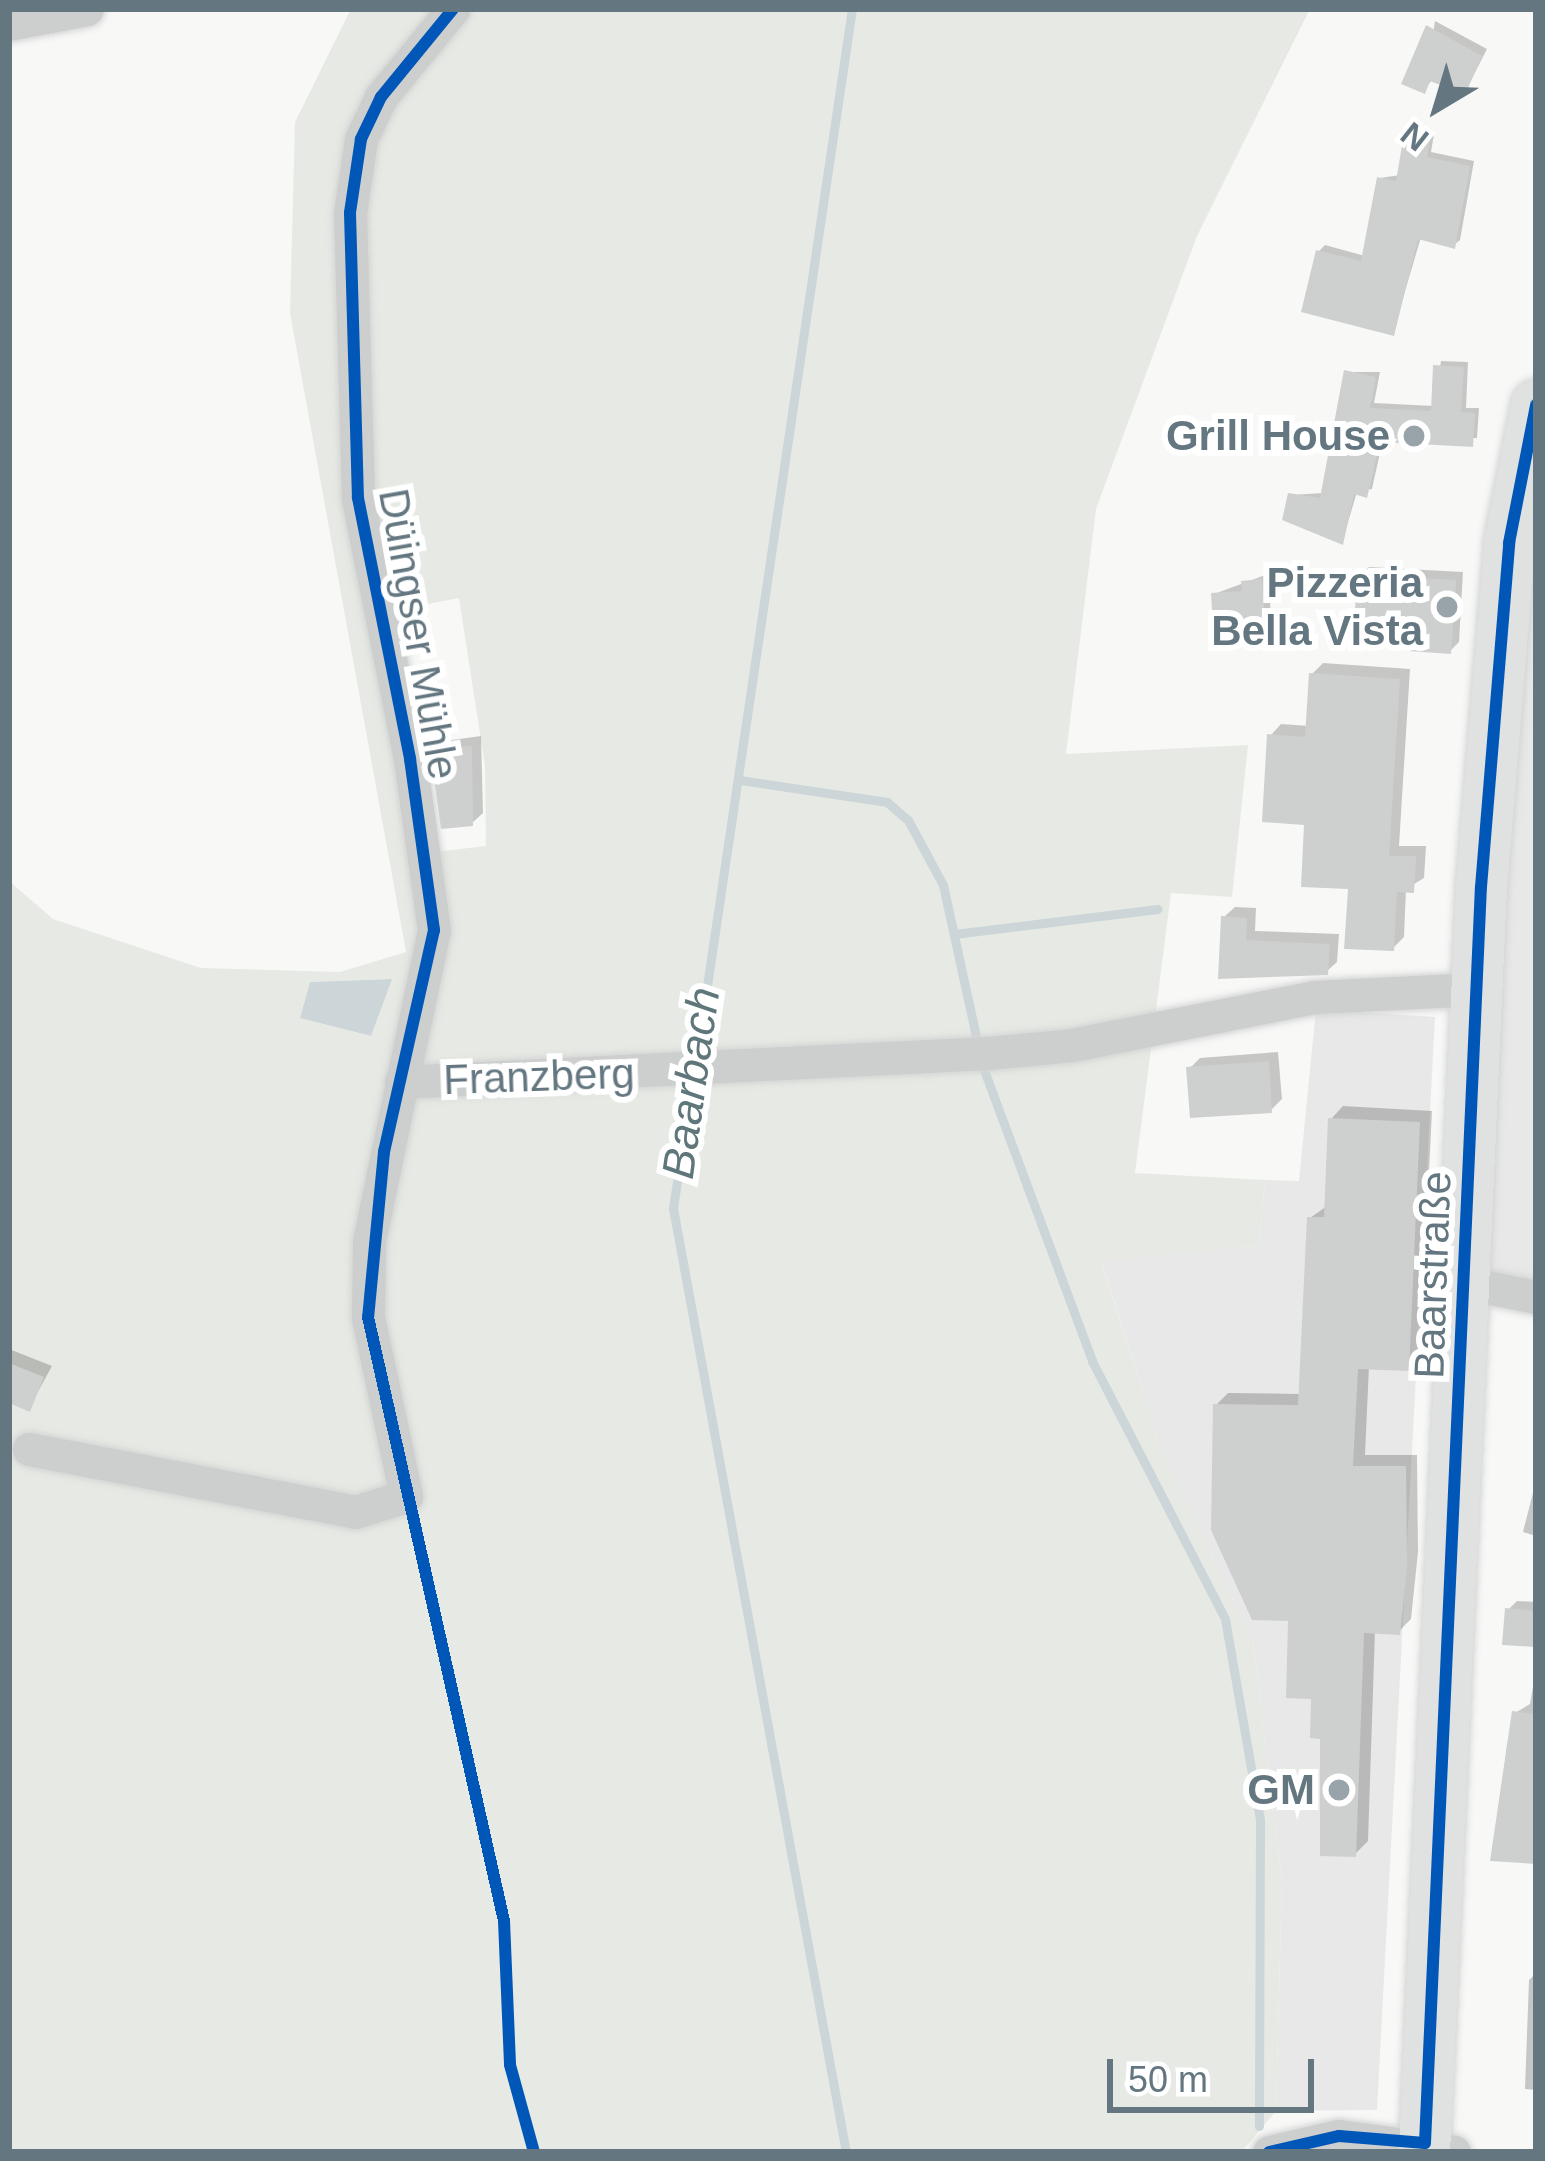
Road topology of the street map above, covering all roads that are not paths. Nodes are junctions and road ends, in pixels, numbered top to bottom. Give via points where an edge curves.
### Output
1 (87, 9) edge
2 (453, 9) edge
3 (9, 24) edge
4 (1536, 405) edge
5 (1477, 989) junction
6 (401, 1082) junction
7 (1467, 1283) junction
8 (1536, 1297) edge
9 (29, 1448) dead end
10 (1434, 2149) edge
11 (1269, 2152) edge

1 - 3 street
2 - 6 street, Düingser Mühle via 381,97 361,139 350,213 358,499 410,759 434,930
4 - 5 main road, Baarstraße via 1498,651
5 - 6 street, Franzberg via 1315,997 1072,1045 975,1054
5 - 7 main road, Baarstraße
6 - 9 street, Franzberg via 369,1241 368,1317 406,1496 355,1512
7 - 8 street
7 - 10 main road, Baarstraße
10 - 11 street via 1339,2136

